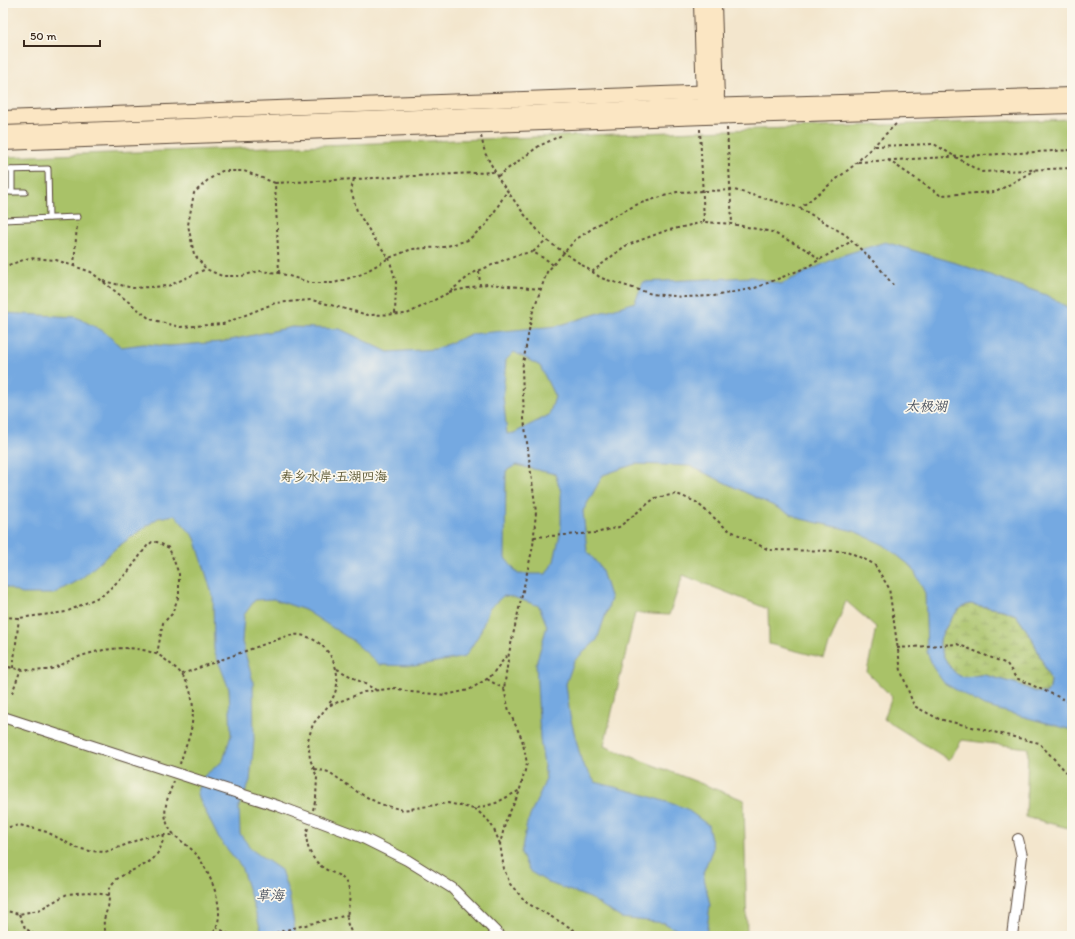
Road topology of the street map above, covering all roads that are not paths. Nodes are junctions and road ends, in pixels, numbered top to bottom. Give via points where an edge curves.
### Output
1 (701, 3) edge
2 (714, 3) edge
3 (710, 92) junction
4 (1072, 95) edge
5 (1072, 106) edge
6 (712, 113) junction
7 (3, 118) edge
8 (3, 133) edge
9 (3, 143) edge
10 (3, 158) edge
11 (3, 170) edge
12 (12, 170) junction
13 (3, 192) edge
14 (12, 192) junction
15 (25, 192) dead end
16 (78, 216) road end
17 (49, 218) junction
18 (3, 220) edge
19 (3, 717) edge
20 (1018, 839) dead end
21 (500, 936) edge
22 (1012, 936) edge

1 - 3 street
2 - 3 street
3 - 6 street
3 - 7 street
4 - 6 street
5 - 6 street
6 - 8 street
6 - 9 street via 478,125
10 - 11 lane
11 - 12 lane
12 - 14 lane
12 - 17 lane via 48,169
13 - 14 lane
14 - 15 lane
16 - 17 lane
17 - 18 lane
19 - 21 street via 250,797 361,837 407,860 452,888
20 - 22 street via 1022,856

